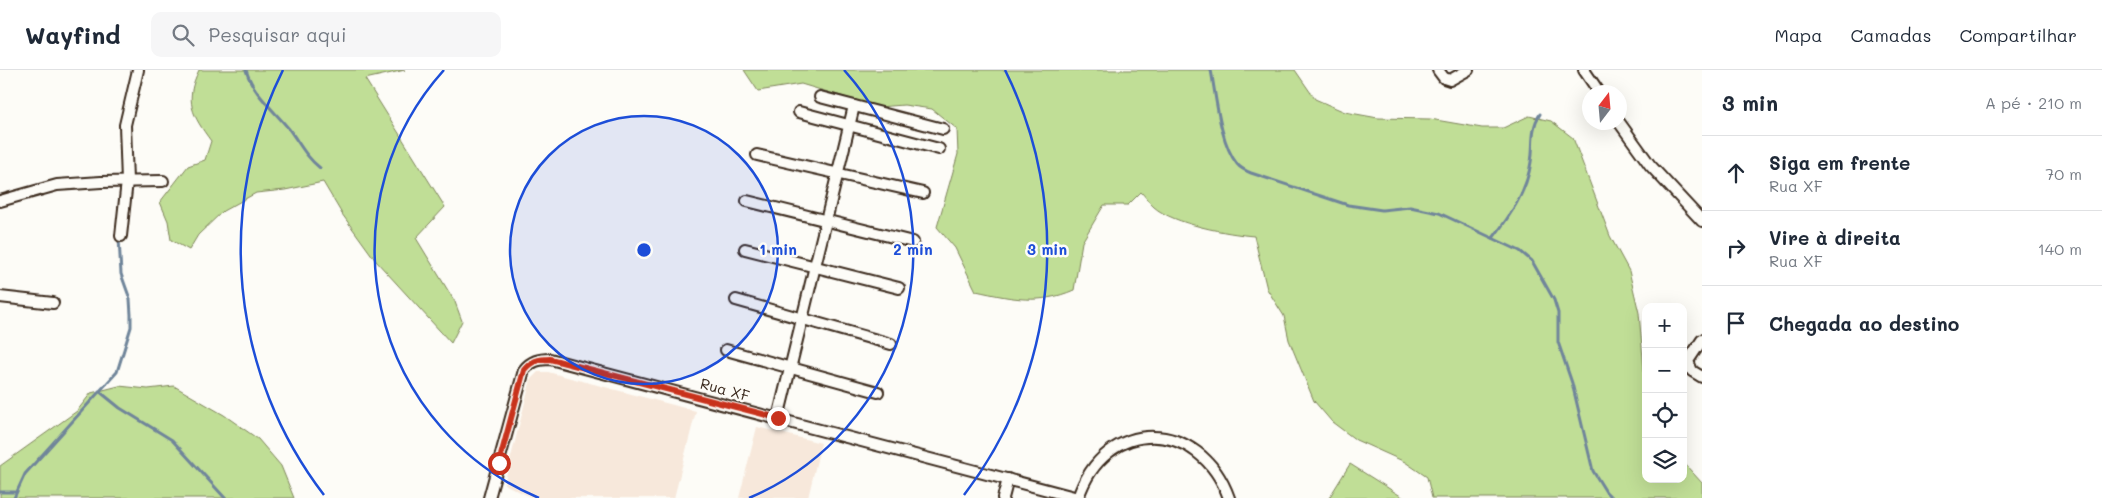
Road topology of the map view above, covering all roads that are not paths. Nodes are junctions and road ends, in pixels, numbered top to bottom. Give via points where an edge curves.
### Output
1 (138, 70) edge
2 (1438, 70) edge
3 (1468, 70) edge
4 (1584, 70) edge
5 (1594, 85) edge
6 (820, 97) dead end
7 (854, 106) junction
8 (799, 112) dead end
9 (848, 124) junction
10 (943, 129) dead end
11 (1625, 130) edge
12 (939, 149) dead end
13 (756, 155) dead end
14 (836, 172) junction
15 (127, 181) junction
16 (163, 182) dead end
17 (923, 193) dead end
18 (747, 201) dead end
19 (0, 202) edge
20 (824, 220) junction
21 (1702, 221) edge
22 (121, 236) dead end
23 (913, 242) dead end
24 (746, 249) dead end
25 (813, 267) junction
26 (899, 288) dead end
27 (0, 297) edge
28 (736, 300) dead end
29 (53, 303) dead end
30 (801, 318) junction
31 (1702, 340) edge
32 (891, 344) dead end
33 (726, 350) dead end
34 (789, 366) junction
35 (1702, 377) edge
36 (878, 392) dead end
37 (778, 418) junction
38 (1008, 479) junction
39 (489, 498) edge
40 (1003, 498) edge
41 (1078, 498) edge
42 (1229, 498) edge

1 - 15 street via 124,125
2 - 3 street via 1450,80
4 - 5 street
6 - 7 street
7 - 9 street
7 - 10 street
8 - 9 street
9 - 12 street
9 - 14 street
11 - 21 street via 1650,165
13 - 14 street
14 - 17 street
14 - 20 street
15 - 16 street
15 - 19 street via 57,185
15 - 22 street
18 - 20 street
20 - 23 street
20 - 25 street
24 - 25 street
25 - 26 street
25 - 30 street
27 - 29 street
28 - 30 street
30 - 32 street
30 - 34 street
31 - 35 street via 1688,360 1692,370
33 - 34 street
34 - 36 street
34 - 37 street
37 - 38 street, Rua XF
37 - 39 street, Rua XF via 542,359 524,370
38 - 40 street
38 - 41 street, Rua XF
41 - 42 street via 1085,478 1097,461 1114,448 1154,437 1175,440 1210,462 1222,479

